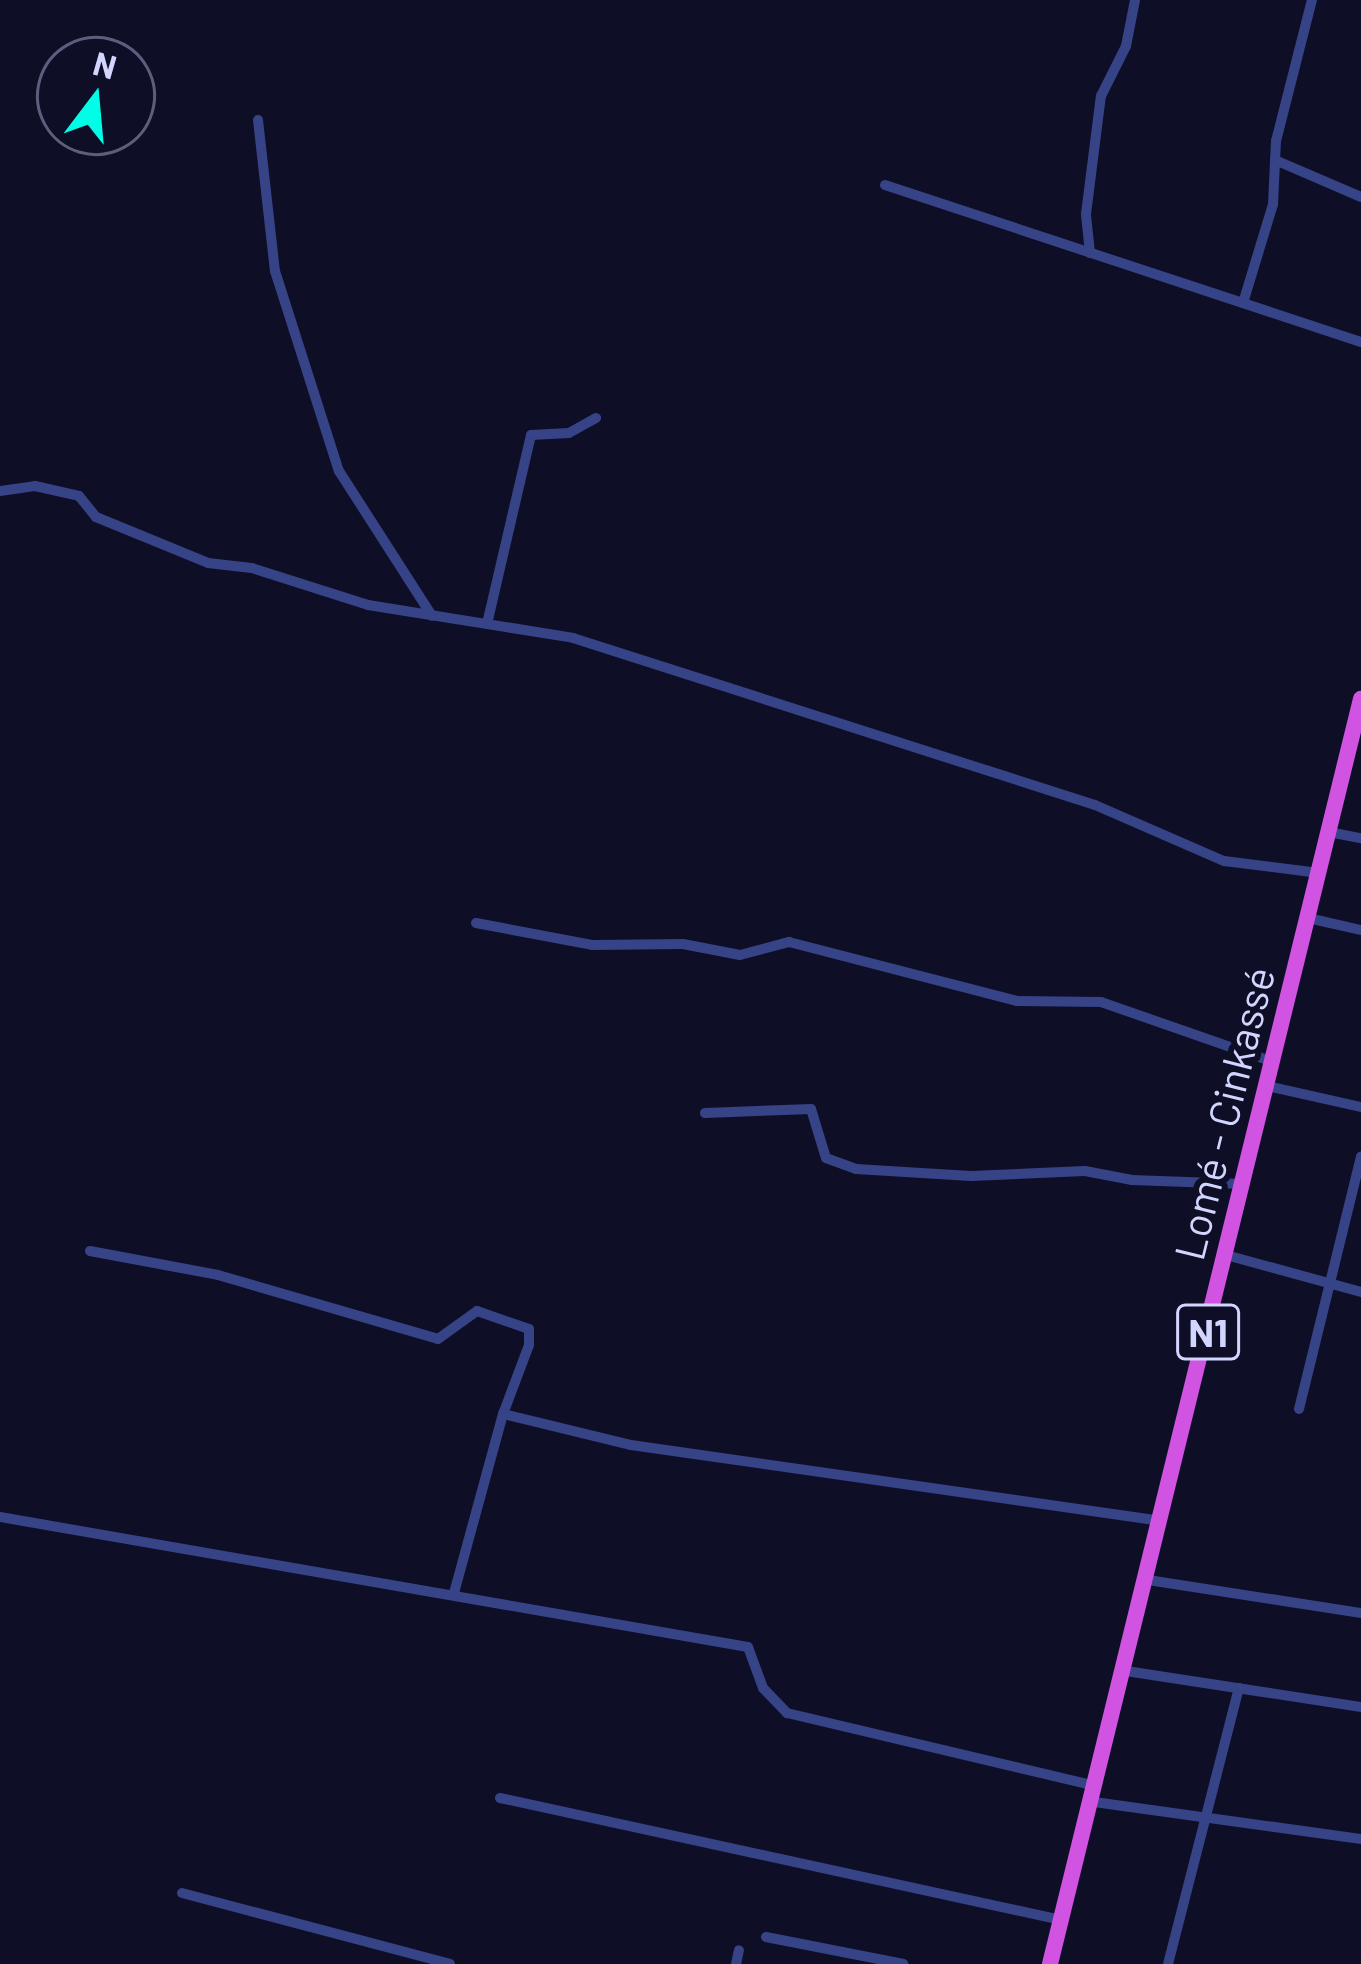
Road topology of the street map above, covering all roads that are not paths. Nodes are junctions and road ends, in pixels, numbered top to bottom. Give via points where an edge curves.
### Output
1 (1135, 0) edge
2 (1312, 0) edge
3 (258, 120) dead end
4 (1276, 160) junction
5 (885, 185) dead end
6 (1361, 197) edge
7 (1090, 253) junction
8 (1243, 303) junction
9 (1361, 342) edge
10 (596, 418) dead end
11 (0, 490) edge
12 (432, 616) junction
13 (487, 624) junction
14 (1361, 698) edge
15 (1329, 832) junction
16 (1361, 838) edge
17 (1319, 873) junction
18 (1308, 918) junction
19 (476, 923) dead end
20 (1361, 930) edge
21 (1273, 1062) junction
22 (1267, 1086) junction
23 (1361, 1107) edge
24 (705, 1113) dead end
25 (1361, 1157) edge
26 (1244, 1184) junction
27 (90, 1251) dead end
28 (1226, 1255) junction
29 (1328, 1280) junction
30 (1361, 1292) edge
31 (1299, 1409) dead end
32 (503, 1414) junction
33 (0, 1516) edge
34 (1162, 1521) junction
35 (1148, 1580) junction
36 (454, 1593) junction
37 (1361, 1613) edge
38 (1126, 1671) junction
39 (1239, 1688) junction
40 (1361, 1707) edge
41 (1096, 1794) junction
42 (500, 1798) dead end
43 (1203, 1817) junction
44 (1361, 1839) edge
45 (182, 1893) dead end
46 (1061, 1920) junction
47 (766, 1937) dead end
48 (739, 1950) dead end
49 (450, 1964) edge
50 (736, 1964) edge
51 (903, 1964) edge
52 (1050, 1964) edge
53 (1168, 1964) edge

1 - 7 street via 1126,46 1101,96 1086,214
2 - 4 street
3 - 12 street via 274,271 339,471
4 - 6 street
4 - 8 street via 1273,204
5 - 7 street
7 - 8 street
8 - 9 street
10 - 13 street via 568,433 532,435
11 - 12 street via 35,486 79,496 96,517 208,563
12 - 13 street
13 - 17 street via 573,638 1095,806 1224,861
14 - 15 highway, Lomé - Cinkassé / N1
15 - 16 street
15 - 17 highway, Lomé - Cinkassé / N1
17 - 18 highway, Lomé - Cinkassé / N1
18 - 20 street
18 - 21 highway, Lomé - Cinkassé / N1
19 - 21 street via 592,945 683,944 740,955 789,942 1017,1001 1101,1002
21 - 22 highway, Lomé - Cinkassé / N1
22 - 23 street
22 - 26 highway, Lomé - Cinkassé / N1
24 - 26 street via 811,1109 826,1158 856,1169 1085,1171
25 - 29 street
26 - 28 highway, Lomé - Cinkassé / N1
27 - 32 street via 218,1275 437,1340 477,1312 529,1329
28 - 29 street
28 - 34 highway, Lomé - Cinkassé / N1
29 - 30 street
29 - 31 street
32 - 34 street via 631,1445
32 - 36 street
33 - 36 street
34 - 35 highway, Lomé - Cinkassé / N1
35 - 37 street
35 - 38 highway, Lomé - Cinkassé / N1
36 - 41 street via 748,1647 763,1688 787,1713
38 - 39 street
38 - 41 highway, Lomé - Cinkassé / N1
39 - 40 street
39 - 43 street
41 - 43 street
41 - 46 highway, Lomé - Cinkassé / N1
42 - 46 street
43 - 44 street
43 - 53 street
45 - 49 street
46 - 52 highway, Lomé - Cinkassé / N1
47 - 51 street
48 - 50 street

